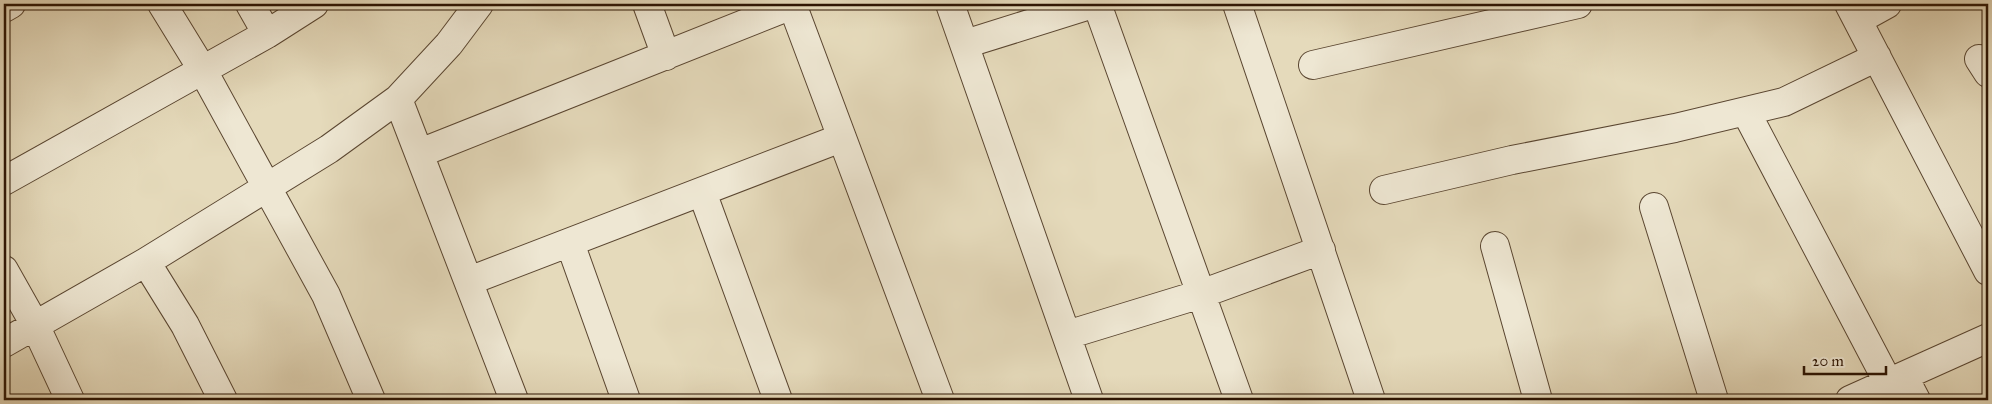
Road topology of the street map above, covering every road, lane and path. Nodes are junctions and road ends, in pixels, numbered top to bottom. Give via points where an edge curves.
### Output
1 (11, 4) edge
2 (162, 4) edge
3 (250, 4) edge
4 (314, 4) edge
5 (478, 4) edge
6 (647, 4) edge
7 (792, 4) edge
8 (950, 4) edge
9 (1093, 4) edge
10 (1097, 4) edge
11 (1237, 4) edge
12 (1578, 4) edge
13 (1887, 4) edge
14 (4, 8) edge
15 (1854, 12) edge
16 (267, 34) junction
17 (965, 44) junction
18 (666, 56) junction
19 (1877, 57) junction
20 (1313, 65) dead end
21 (202, 69) junction
22 (398, 99) junction
23 (1746, 112) junction
24 (842, 138) junction
25 (420, 153) junction
26 (4, 180) edge
27 (266, 188) junction
28 (1384, 190) dead end
29 (702, 192) junction
30 (1654, 207) dead end
31 (570, 243) junction
32 (1495, 246) dead end
33 (1321, 250) junction
34 (146, 262) junction
35 (4, 270) edge
36 (1988, 272) edge
37 (469, 280) junction
38 (1201, 294) junction
39 (35, 325) junction
40 (1067, 335) junction
41 (1988, 338) edge
42 (4, 343) edge
43 (1903, 387) edge
44 (70, 400) edge
45 (223, 400) edge
46 (371, 400) edge
47 (514, 400) edge
48 (626, 400) edge
49 (778, 400) edge
50 (940, 400) edge
51 (1089, 400) edge
52 (1239, 400) edge
53 (1371, 400) edge
54 (1538, 400) edge
55 (1714, 400) edge
56 (1850, 400) edge

1 - 14 street
2 - 21 street
3 - 16 street
4 - 16 street
5 - 22 street via 449,44
6 - 18 street
7 - 18 street
7 - 24 street
8 - 17 street
9 - 17 street
10 - 38 street
11 - 33 street
12 - 20 street
13 - 15 street
15 - 19 street
16 - 21 street
17 - 40 street
18 - 25 street
19 - 23 street via 1784,102
19 - 36 street
21 - 26 street
21 - 27 street
22 - 25 street
22 - 27 street via 329,149
23 - 28 street
23 - 43 street
24 - 29 street
24 - 50 street
25 - 37 street
27 - 34 street
27 - 46 street via 326,296
29 - 31 street
29 - 49 street
30 - 55 street
31 - 37 street
31 - 48 street
32 - 54 street
33 - 38 street
33 - 53 street
34 - 39 street
34 - 45 street via 185,325
35 - 39 street
37 - 47 street
38 - 40 street
38 - 52 street
39 - 42 street
39 - 44 street
40 - 51 street
41 - 43 street
43 - 56 street

